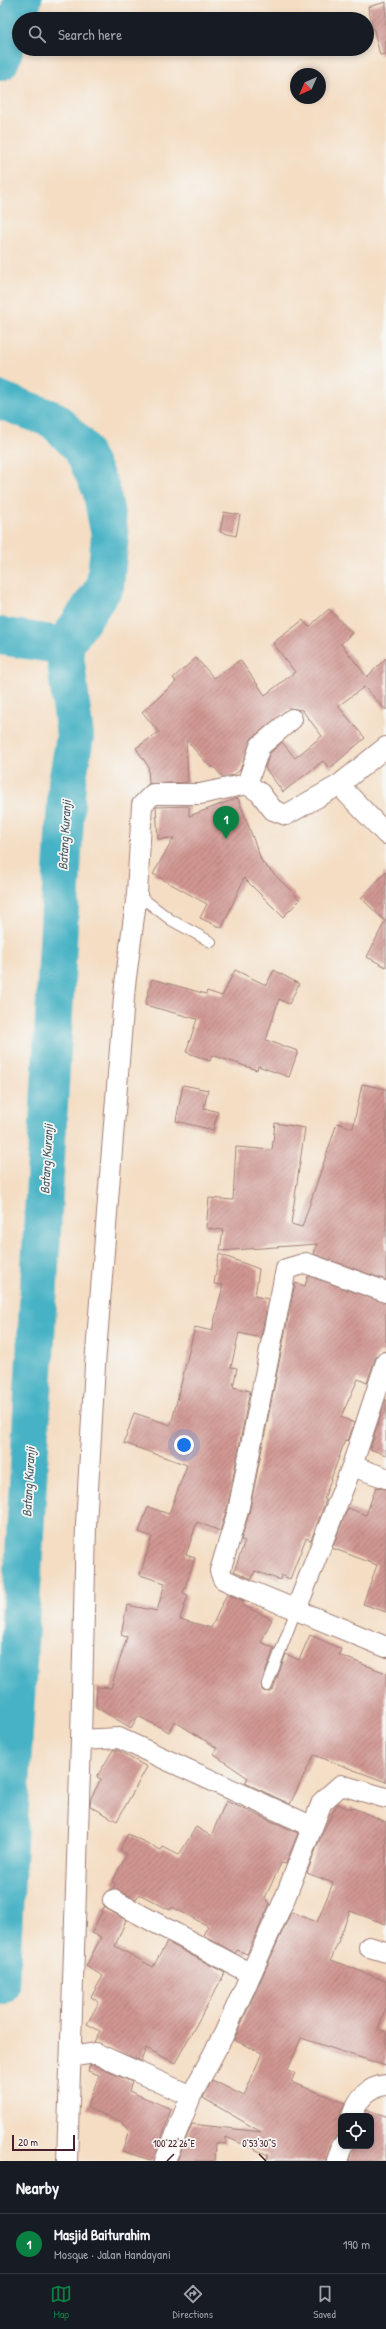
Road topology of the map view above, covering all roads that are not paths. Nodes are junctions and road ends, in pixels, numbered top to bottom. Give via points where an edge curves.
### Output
1 (292, 720) dead end
2 (386, 747) edge
3 (246, 784) junction
4 (339, 785) junction
5 (386, 834) edge
6 (137, 894) junction
7 (211, 942) dead end
8 (386, 1292) edge
9 (386, 1362) edge
10 (352, 1466) junction
11 (386, 1478) edge
12 (296, 1610) junction
13 (386, 1647) edge
14 (267, 1686) dead end
15 (81, 1740) junction
16 (386, 1798) edge
17 (311, 1826) junction
18 (113, 1900) dead end
19 (251, 1974) junction
20 (71, 2057) junction
21 (386, 2086) edge
22 (191, 2096) junction
23 (353, 2113) edge
24 (341, 2149) edge
25 (67, 2161) edge
26 (165, 2161) edge
27 (337, 2161) edge

1 - 3 street via 260,746
2 - 4 street
3 - 4 street via 260,793 273,810 286,816
3 - 6 street via 200,794 154,794 147,799 142,805
4 - 5 street
6 - 7 lane via 171,920
6 - 15 street via 125,985 95,1365 86,1525
8 - 12 street via 306,1263 290,1266 283,1276 238,1511 220,1571 226,1580
9 - 10 street
10 - 11 street
10 - 12 street
12 - 13 street
12 - 14 lane
15 - 17 street via 120,1738
15 - 20 street
16 - 17 street via 341,1786 322,1802
17 - 19 street via 285,1898
18 - 19 street
19 - 22 street via 224,2034
20 - 22 street via 95,2053
20 - 25 street
21 - 23 street via 369,2090 356,2104
22 - 26 street
24 - 27 street

